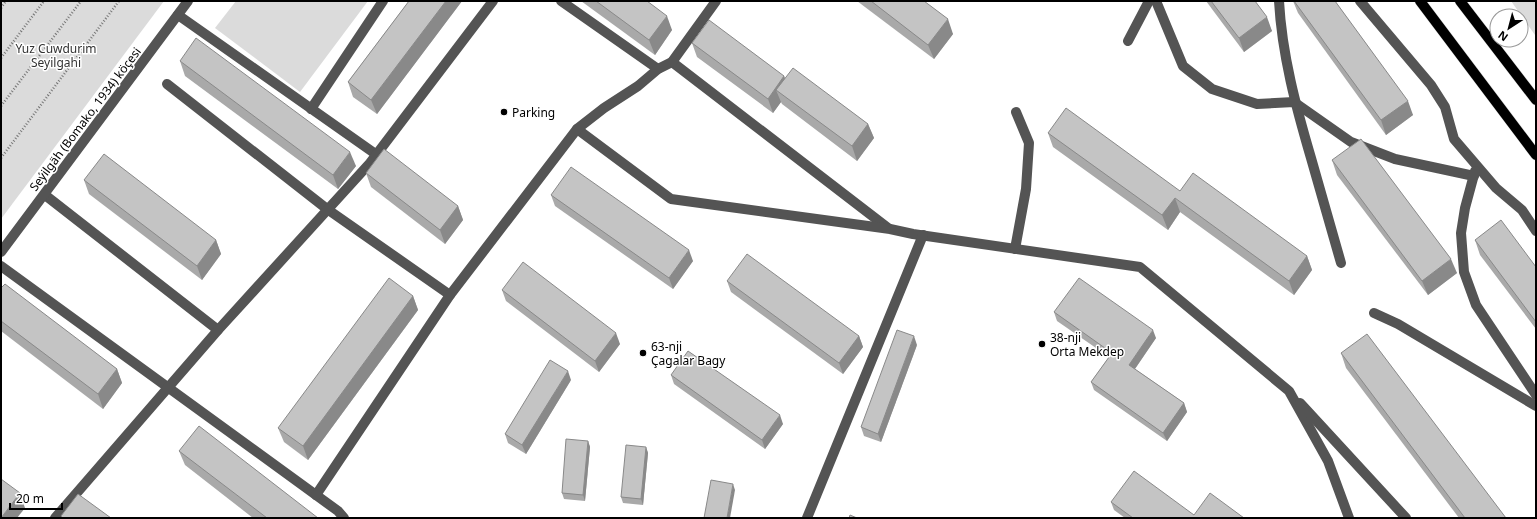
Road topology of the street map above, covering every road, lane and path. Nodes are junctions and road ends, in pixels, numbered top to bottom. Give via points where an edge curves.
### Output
1 (6, 1) edge
2 (44, 1) edge
3 (81, 1) edge
4 (119, 1) edge
5 (188, 1) edge
6 (383, 1) edge
7 (492, 1) edge
8 (561, 1) edge
9 (716, 1) edge
10 (1149, 1) edge
11 (1156, 1) edge
12 (1280, 1) edge
13 (1360, 1) edge
14 (1420, 1) edge
15 (1460, 1) edge
16 (1, 8) edge
17 (178, 15) junction
18 (1128, 41) dead end
19 (1, 58) edge
20 (672, 62) junction
21 (658, 69) junction
22 (167, 84) dead end
23 (1536, 100) edge
24 (1294, 102) junction
25 (1, 106) edge
26 (311, 108) junction
27 (1016, 112) dead end
28 (577, 129) junction
29 (377, 155) junction
30 (1536, 155) edge
31 (1, 158) edge
32 (1476, 165) junction
33 (1474, 176) junction
34 (45, 195) junction
35 (327, 209) junction
36 (890, 229) junction
37 (1536, 231) edge
38 (922, 235) junction
39 (1015, 249) junction
40 (1, 252) edge
41 (1341, 263) dead end
42 (1, 266) edge
43 (450, 295) junction
44 (1374, 313) dead end
45 (218, 330) junction
46 (168, 388) junction
47 (1289, 391) junction
48 (1536, 395) edge
49 (1536, 406) edge
50 (316, 495) junction
51 (56, 518) edge
52 (344, 518) edge
53 (807, 518) edge
54 (1349, 518) edge
55 (1406, 518) edge

1 - 16 path
2 - 19 path
3 - 25 path
4 - 31 path
5 - 17 street, Seýilgäh (Bomako, 1934) köçesi
6 - 26 street
7 - 29 street
8 - 21 street
9 - 20 street
10 - 18 street
11 - 24 street via 1183,66 1212,89 1257,104
12 - 24 street via 1280,17
13 - 32 street via 1431,85 1445,107 1454,139
14 - 30 main road
15 - 23 main road
17 - 26 street
17 - 34 street, Seýilgäh (Bomako, 1934) köçesi
20 - 21 street
20 - 36 street
21 - 28 street
22 - 35 street
24 - 33 street via 1351,142 1395,160
24 - 41 street
26 - 29 street
27 - 39 street via 1029,143 1026,189
28 - 36 street via 671,199
28 - 43 street
29 - 35 street
32 - 33 street
32 - 37 street via 1496,188 1522,210
33 - 48 street via 1464,208 1461,233 1464,272 1476,305
34 - 40 street, Seýilgäh (Bomako, 1934) köçesi
34 - 45 street
35 - 43 street
35 - 45 street
36 - 38 street
38 - 39 street
38 - 53 street
39 - 47 street via 1140,267
42 - 46 street
43 - 50 street
44 - 49 street via 1398,324
45 - 46 street
46 - 50 street
46 - 51 street
47 - 54 street via 1328,461
47 - 55 street
50 - 52 street

